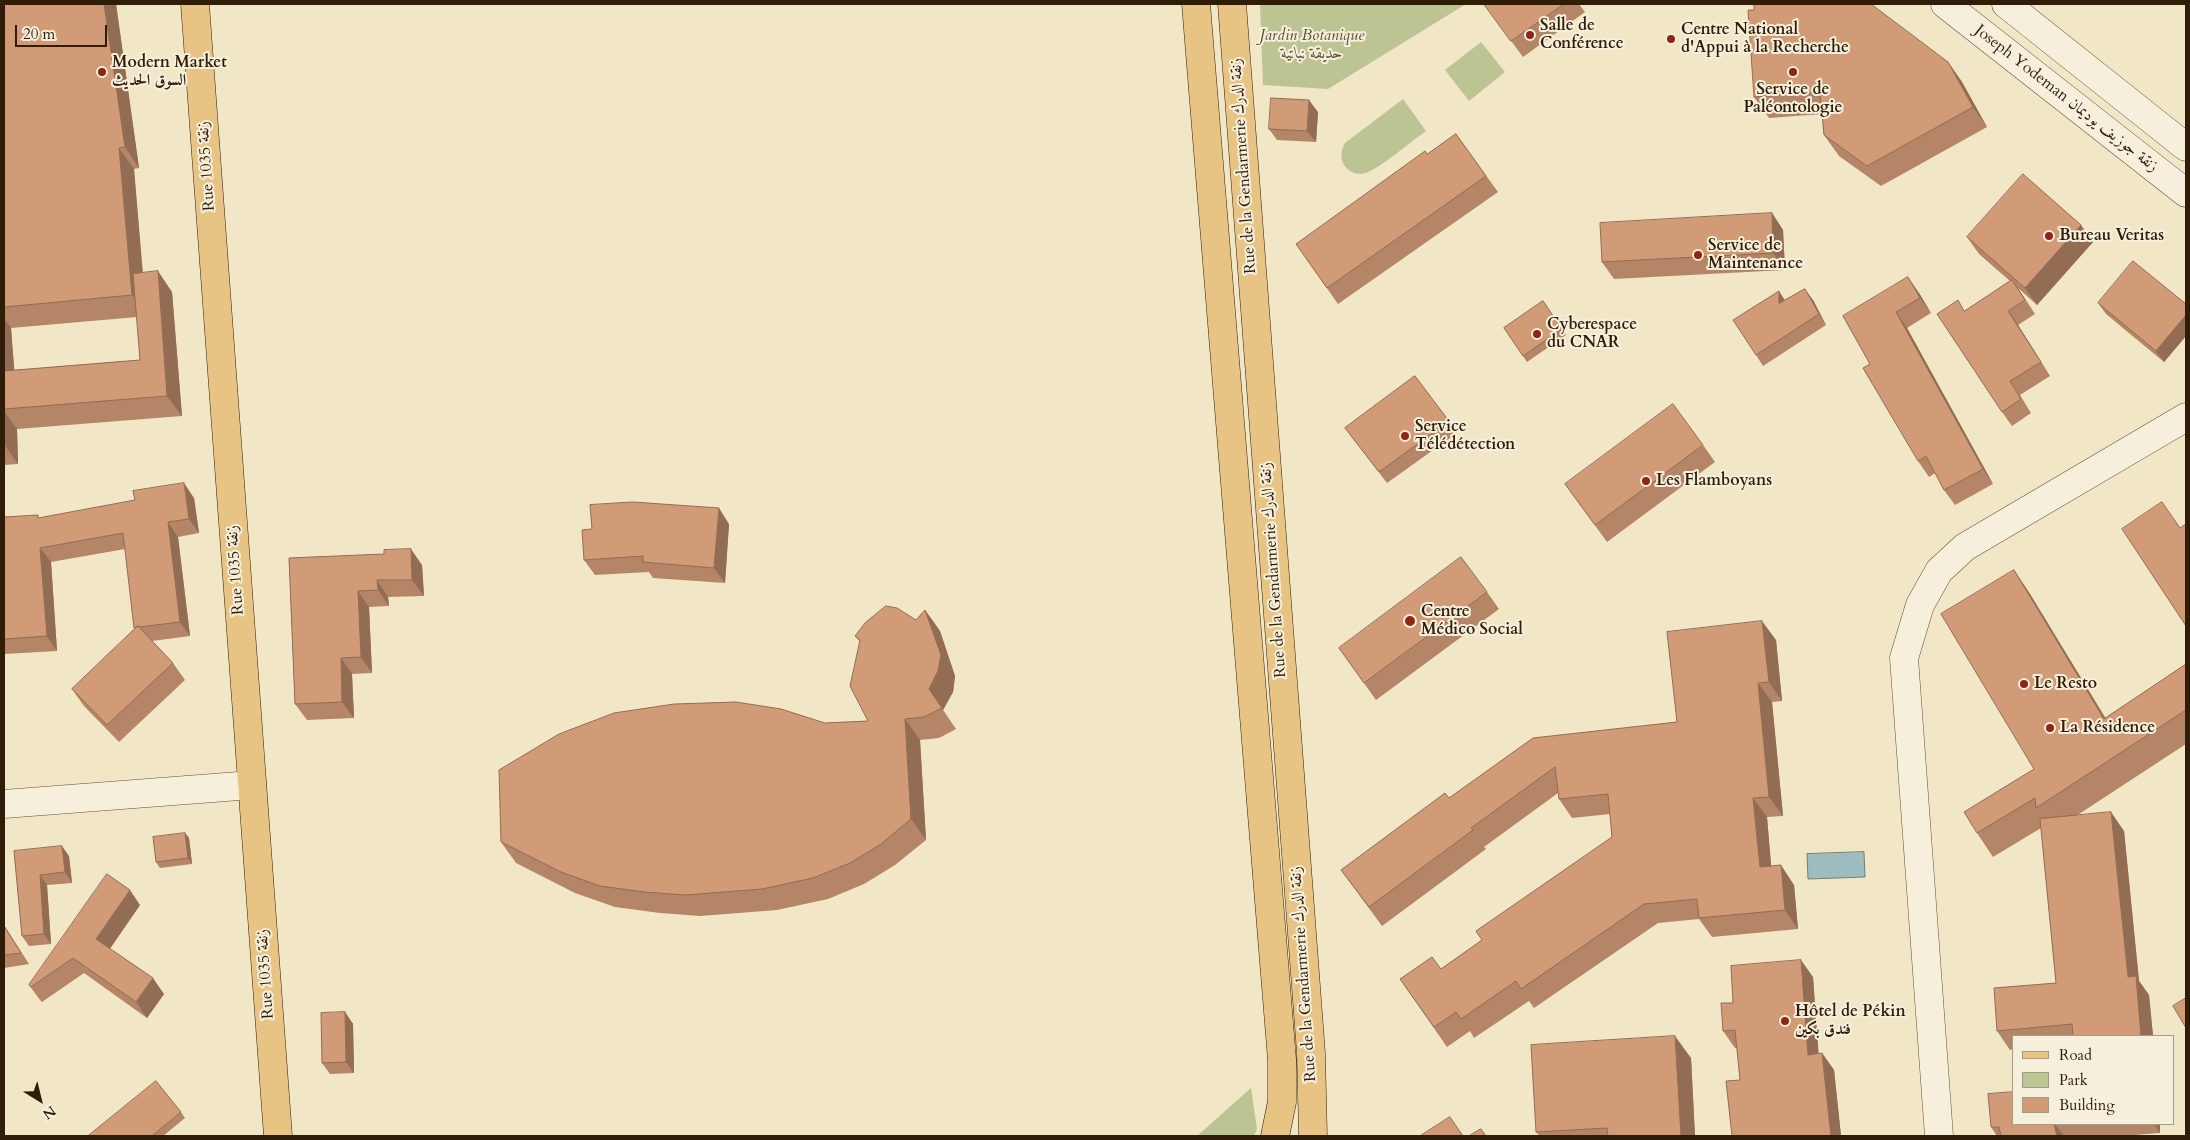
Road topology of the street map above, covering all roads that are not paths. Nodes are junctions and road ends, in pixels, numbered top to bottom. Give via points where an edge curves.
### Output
1 (195, 4) edge
2 (1196, 4) edge
3 (1232, 4) edge
4 (1945, 4) edge
5 (2006, 4) edge
6 (2186, 148) edge
7 (2186, 194) edge
8 (2186, 417) edge
9 (252, 785) junction
10 (4, 804) edge
11 (1276, 1133) edge
12 (278, 1136) edge
13 (1313, 1136) edge
14 (1939, 1136) edge

1 - 9 main road, Rue 1035 زنقة
2 - 11 main road, Rue de la Gendarmerie زنقة الدرك via 1282,1060 1282,1102
3 - 13 main road, Rue de la Gendarmerie زنقة الدرك via 1311,1053
4 - 7 street, Joseph Yodeman زنقة جوزيف يوديمان
5 - 6 street
8 - 14 street via 1965,547 1939,571 1920,605 1904,658
9 - 10 street
9 - 12 main road, Rue 1035 زنقة

